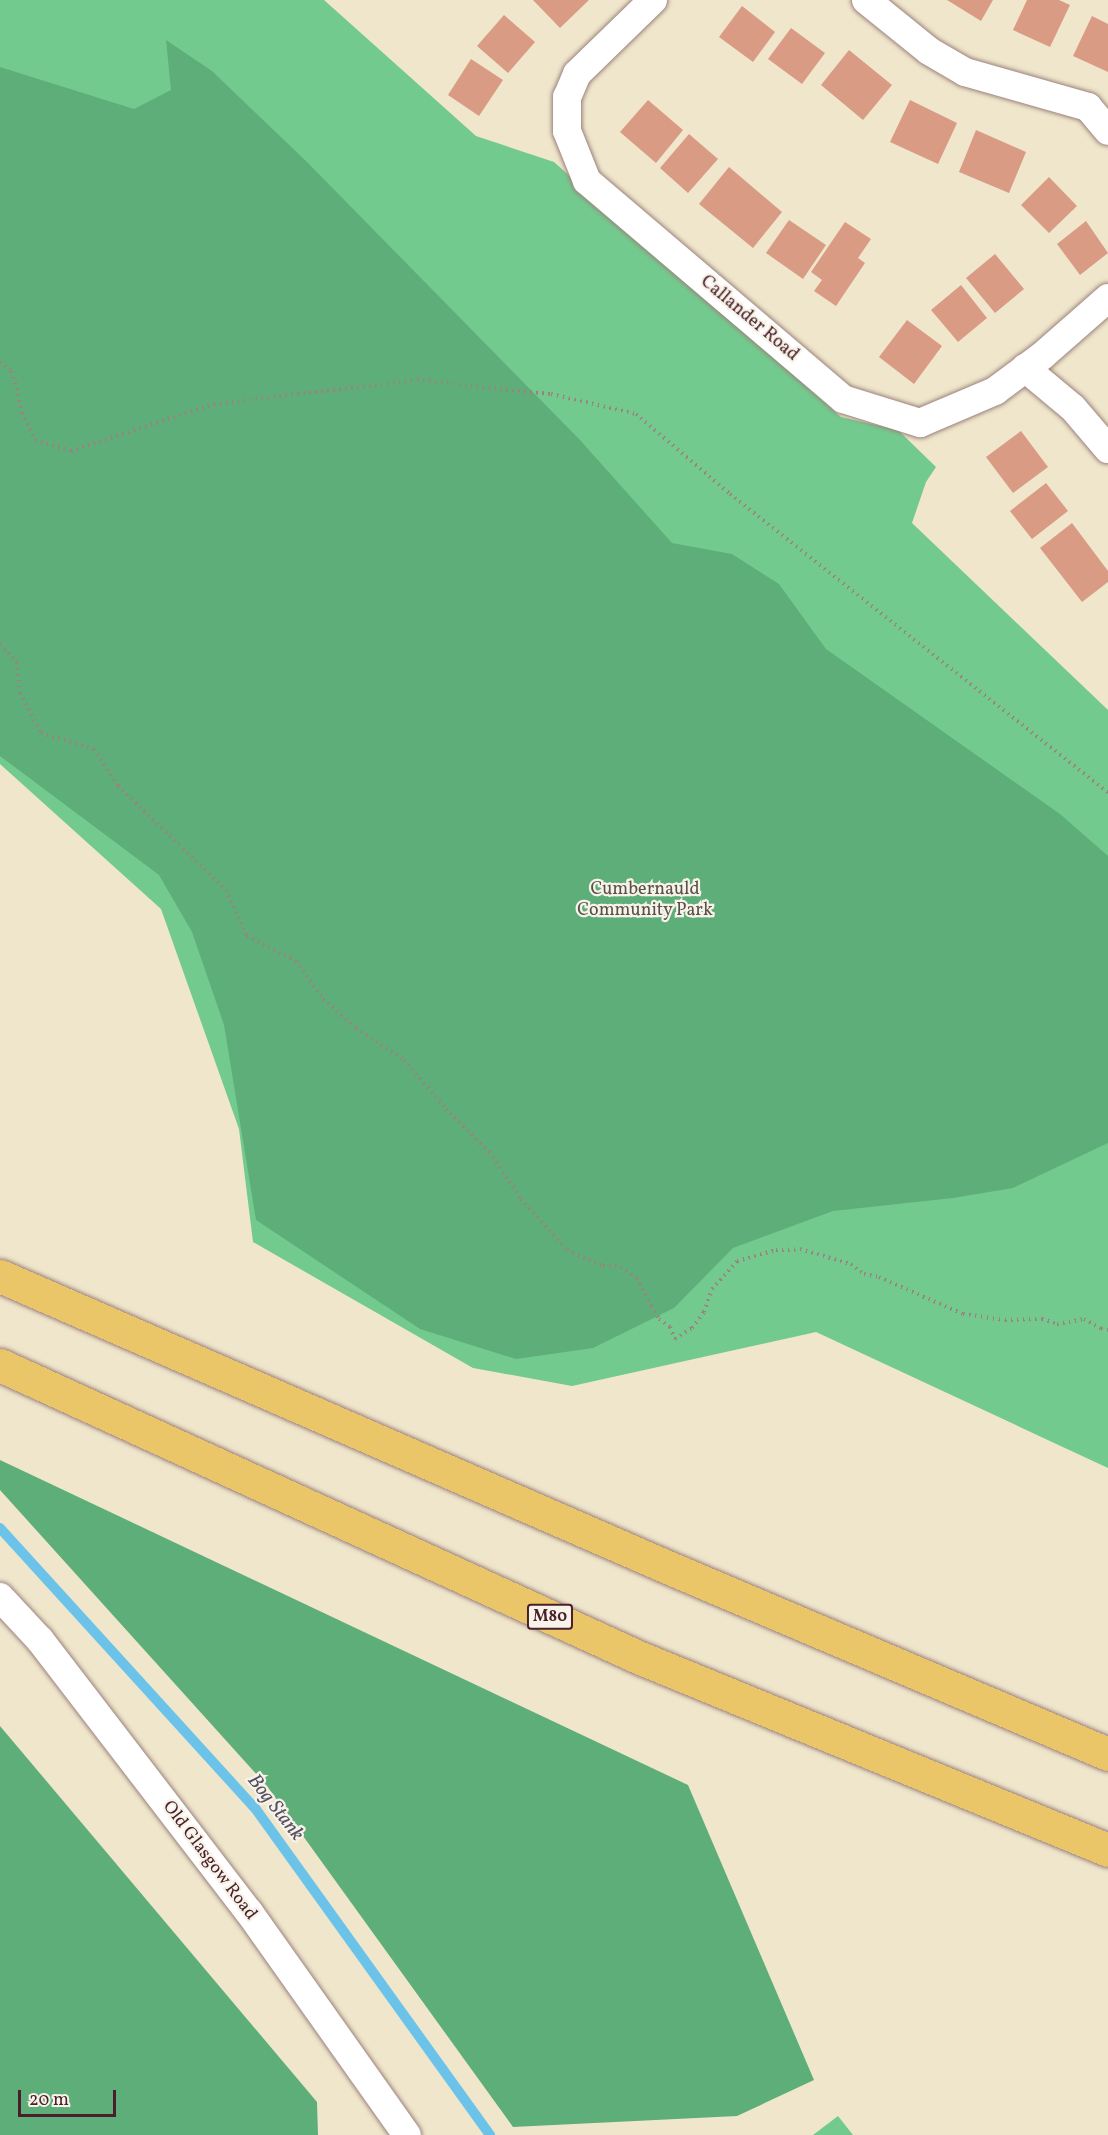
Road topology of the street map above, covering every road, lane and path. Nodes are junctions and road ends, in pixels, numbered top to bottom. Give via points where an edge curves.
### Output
1 (653, 0) edge
2 (866, 0) edge
3 (1108, 131) edge
4 (1108, 297) edge
5 (0, 362) edge
6 (1026, 368) junction
7 (1108, 449) edge
8 (0, 644) edge
9 (1108, 793) edge
10 (0, 1276) edge
11 (1108, 1330) edge
12 (0, 1365) edge
13 (0, 1597) edge
14 (1108, 1754) edge
15 (1108, 1850) edge
16 (407, 2135) edge

1 - 6 street, Callander Road via 577,74 567,97 567,131 587,181 843,399 920,423 995,391
2 - 3 street via 929,51 965,72 1088,107
4 - 6 street, Callander Road
5 - 9 path via 12,371 22,413 35,440 71,451 214,404 417,380 551,394 636,414 730,494
6 - 7 street via 1073,408
8 - 11 path via 17,662 20,693 41,733 94,749 118,786 226,890 247,936 296,961 331,1006 404,1060 489,1152 521,1199 567,1250 603,1266 621,1267 637,1278 659,1319 670,1327 675,1339 692,1328 704,1312 711,1289 737,1261 800,1248 851,1264 864,1274 963,1314 1005,1320 1042,1319 1057,1324 1084,1319
10 - 14 highway
12 - 15 highway, M80 via 638,1657
13 - 16 street, Old Glasgow Road via 40,1640 249,1912

